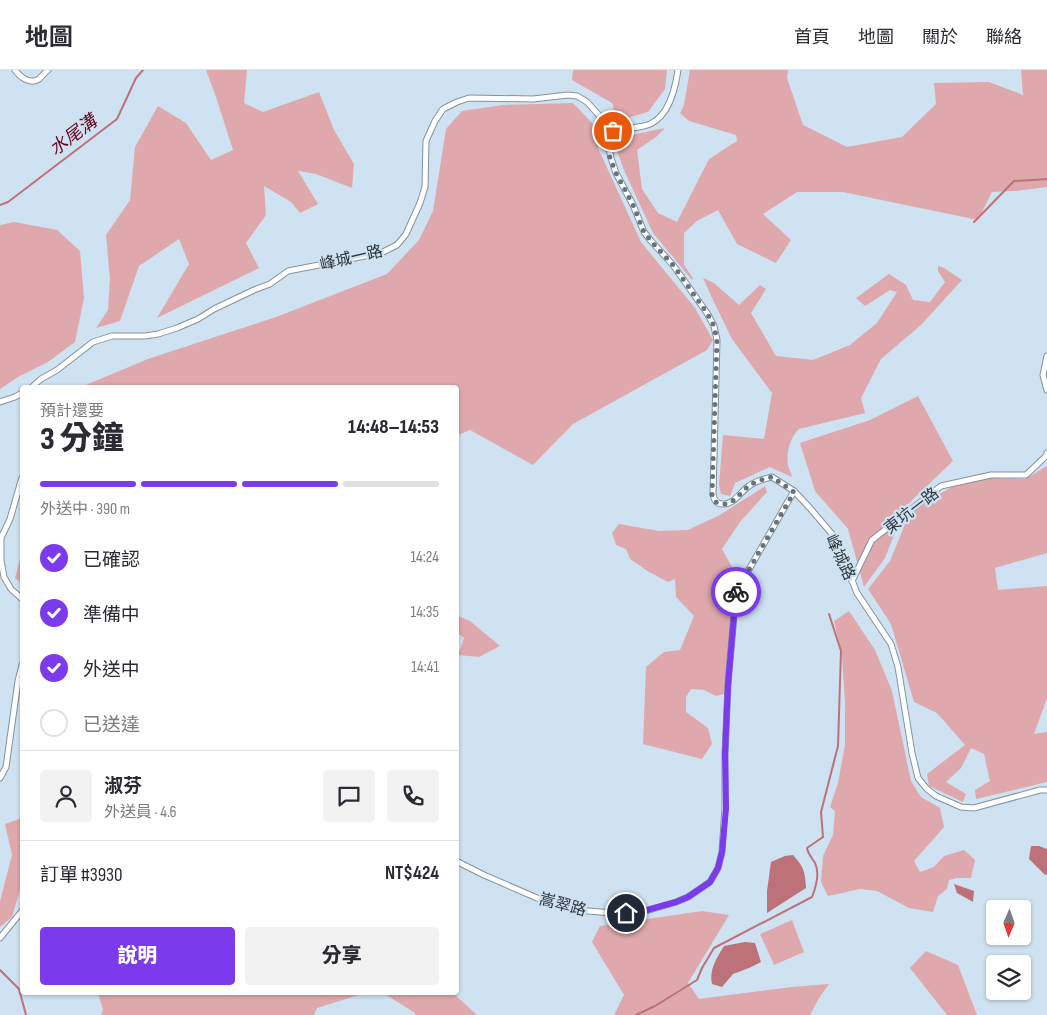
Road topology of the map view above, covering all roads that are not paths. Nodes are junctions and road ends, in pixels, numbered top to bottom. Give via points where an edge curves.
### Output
1 (15, 70) edge
2 (48, 70) edge
3 (678, 70) edge
4 (613, 131) junction
5 (1047, 356) edge
6 (34, 385) edge
7 (1047, 390) edge
8 (20, 393) edge
9 (0, 402) edge
10 (1047, 453) edge
11 (20, 481) edge
12 (794, 492) junction
13 (852, 582) junction
14 (20, 597) edge
15 (20, 675) edge
16 (0, 778) edge
17 (1047, 790) edge
18 (459, 862) edge
19 (20, 913) edge
20 (0, 938) edge

1 - 2 street via 30,82 38,80
3 - 4 street via 669,104 658,119 646,126
4 - 6 street, 峰城一路 via 588,102 577,96 469,98 457,102 443,109 426,141 425,187 406,234 398,244 383,252 288,271 270,284 177,328 158,334 112,336 93,342
4 - 12 street, 峰城路 via 608,144 610,158 644,232 673,265 714,326 717,340 713,500 727,504 748,486 772,477
5 - 7 street via 1043,375
8 - 9 street
10 - 13 street, 東坑一路 via 1026,475 991,475 941,486 872,540
11 - 14 street via 10,519 1,538 4,577
12 - 13 street, 峰城路 via 832,534
12 - 18 street, 嵩翠路 via 736,592 728,684 726,808 722,852 710,882 688,897 640,912 591,912 537,898
13 - 17 street, 峰城路 via 891,644 918,778 927,790 961,807 974,808
15 - 16 street via 6,767
19 - 20 street

